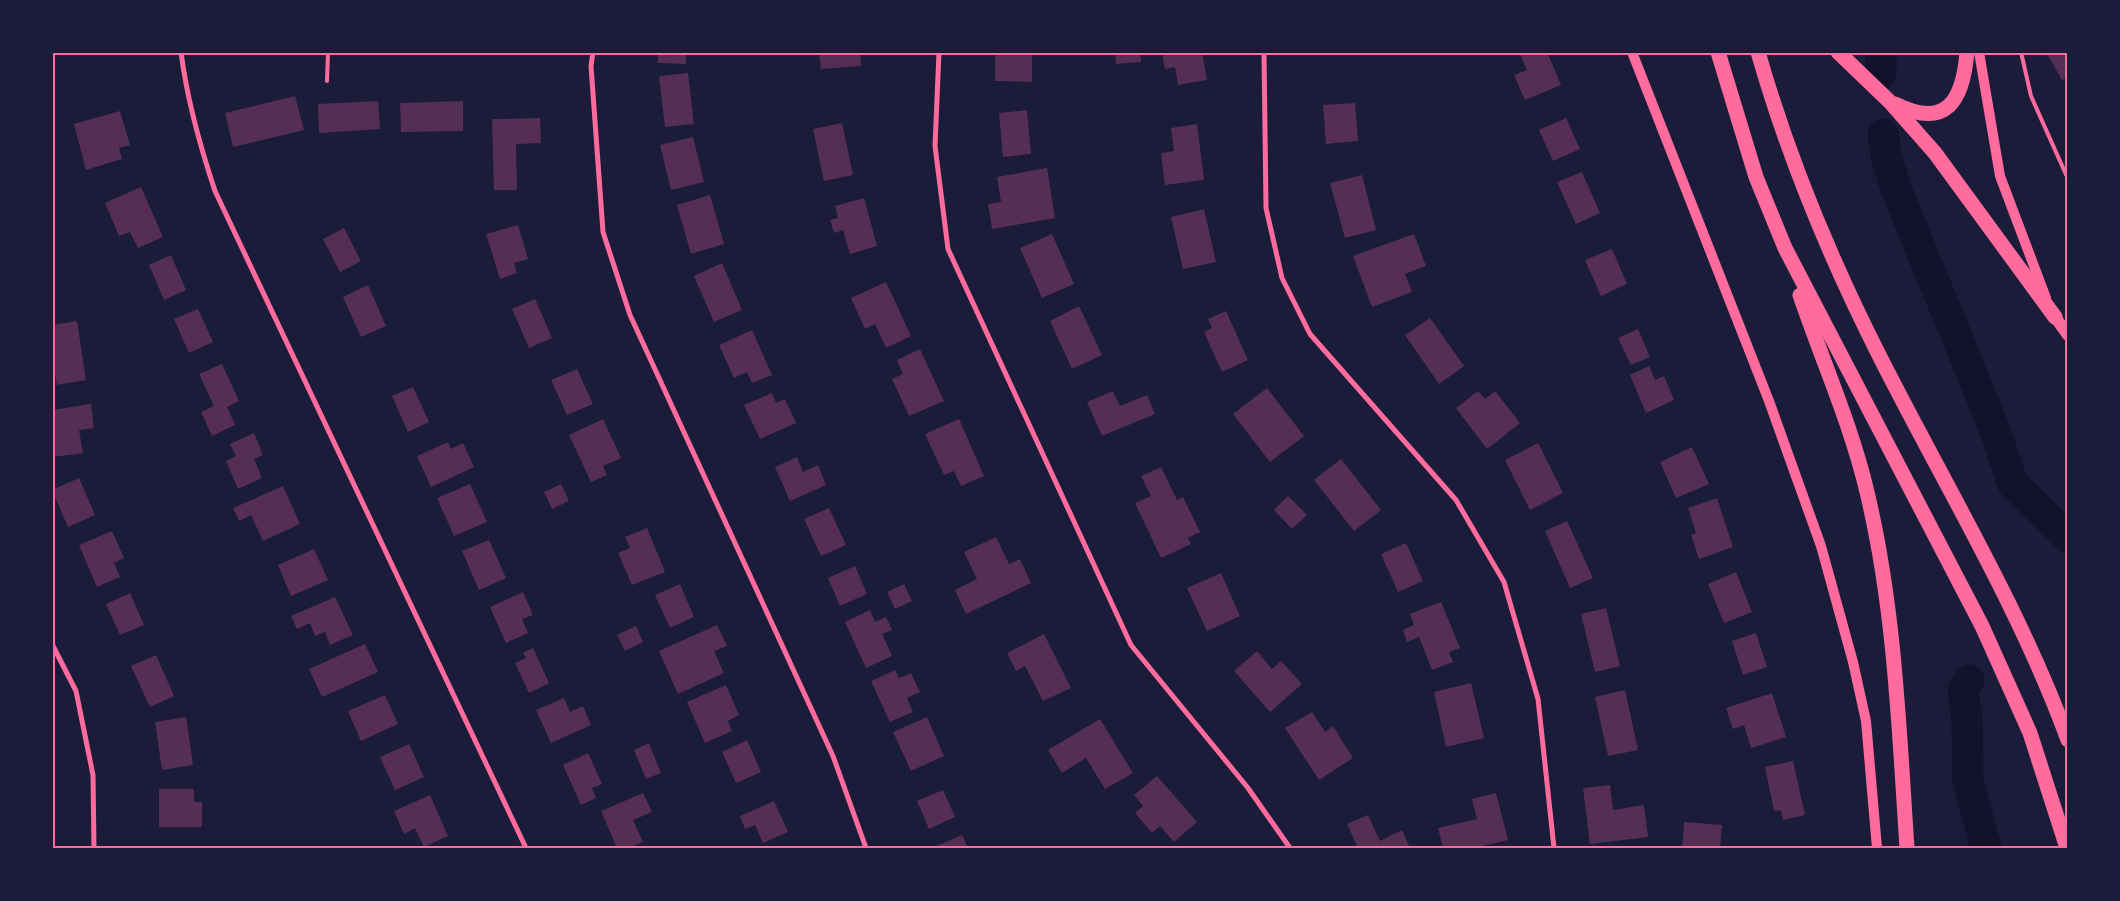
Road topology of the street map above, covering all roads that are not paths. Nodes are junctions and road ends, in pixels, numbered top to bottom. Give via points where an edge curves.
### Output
1 (181, 52) edge
2 (328, 52) edge
3 (593, 52) edge
4 (940, 52) edge
5 (1264, 52) edge
6 (1632, 52) edge
7 (1718, 52) edge
8 (1758, 52) edge
9 (1838, 52) edge
10 (1967, 52) edge
11 (1979, 52) edge
12 (2021, 52) edge
13 (327, 81) dead end
14 (1890, 102) junction
15 (2068, 179) edge
16 (1784, 248) junction
17 (2055, 317) junction
18 (2068, 335) edge
19 (52, 644) edge
20 (2068, 740) edge
21 (94, 848) edge
22 (526, 848) edge
23 (866, 848) edge
24 (1290, 848) edge
25 (1554, 848) edge
26 (1877, 848) edge
27 (1907, 848) edge
28 (2067, 848) edge

1 - 22 street via 184,77 215,192
2 - 13 lane
3 - 23 street via 591,66 603,232 630,315 833,756
4 - 24 street via 935,146 948,249 1131,644 1248,788
5 - 25 street via 1266,208 1282,278 1310,334 1456,500 1504,582 1538,698
6 - 26 main road via 1769,401 1821,546 1866,722
7 - 16 highway via 1756,177
8 - 20 highway via 1794,162 1837,268 2010,608
9 - 14 highway
10 - 14 highway via 1961,91 1944,109 1920,114
11 - 17 main road via 2000,176
12 - 15 lane via 2031,96
14 - 17 highway via 1935,153
16 - 27 highway via 1867,490 1888,593
16 - 28 highway via 1982,626 2030,734
17 - 18 main road
19 - 21 street via 76,691 94,775

